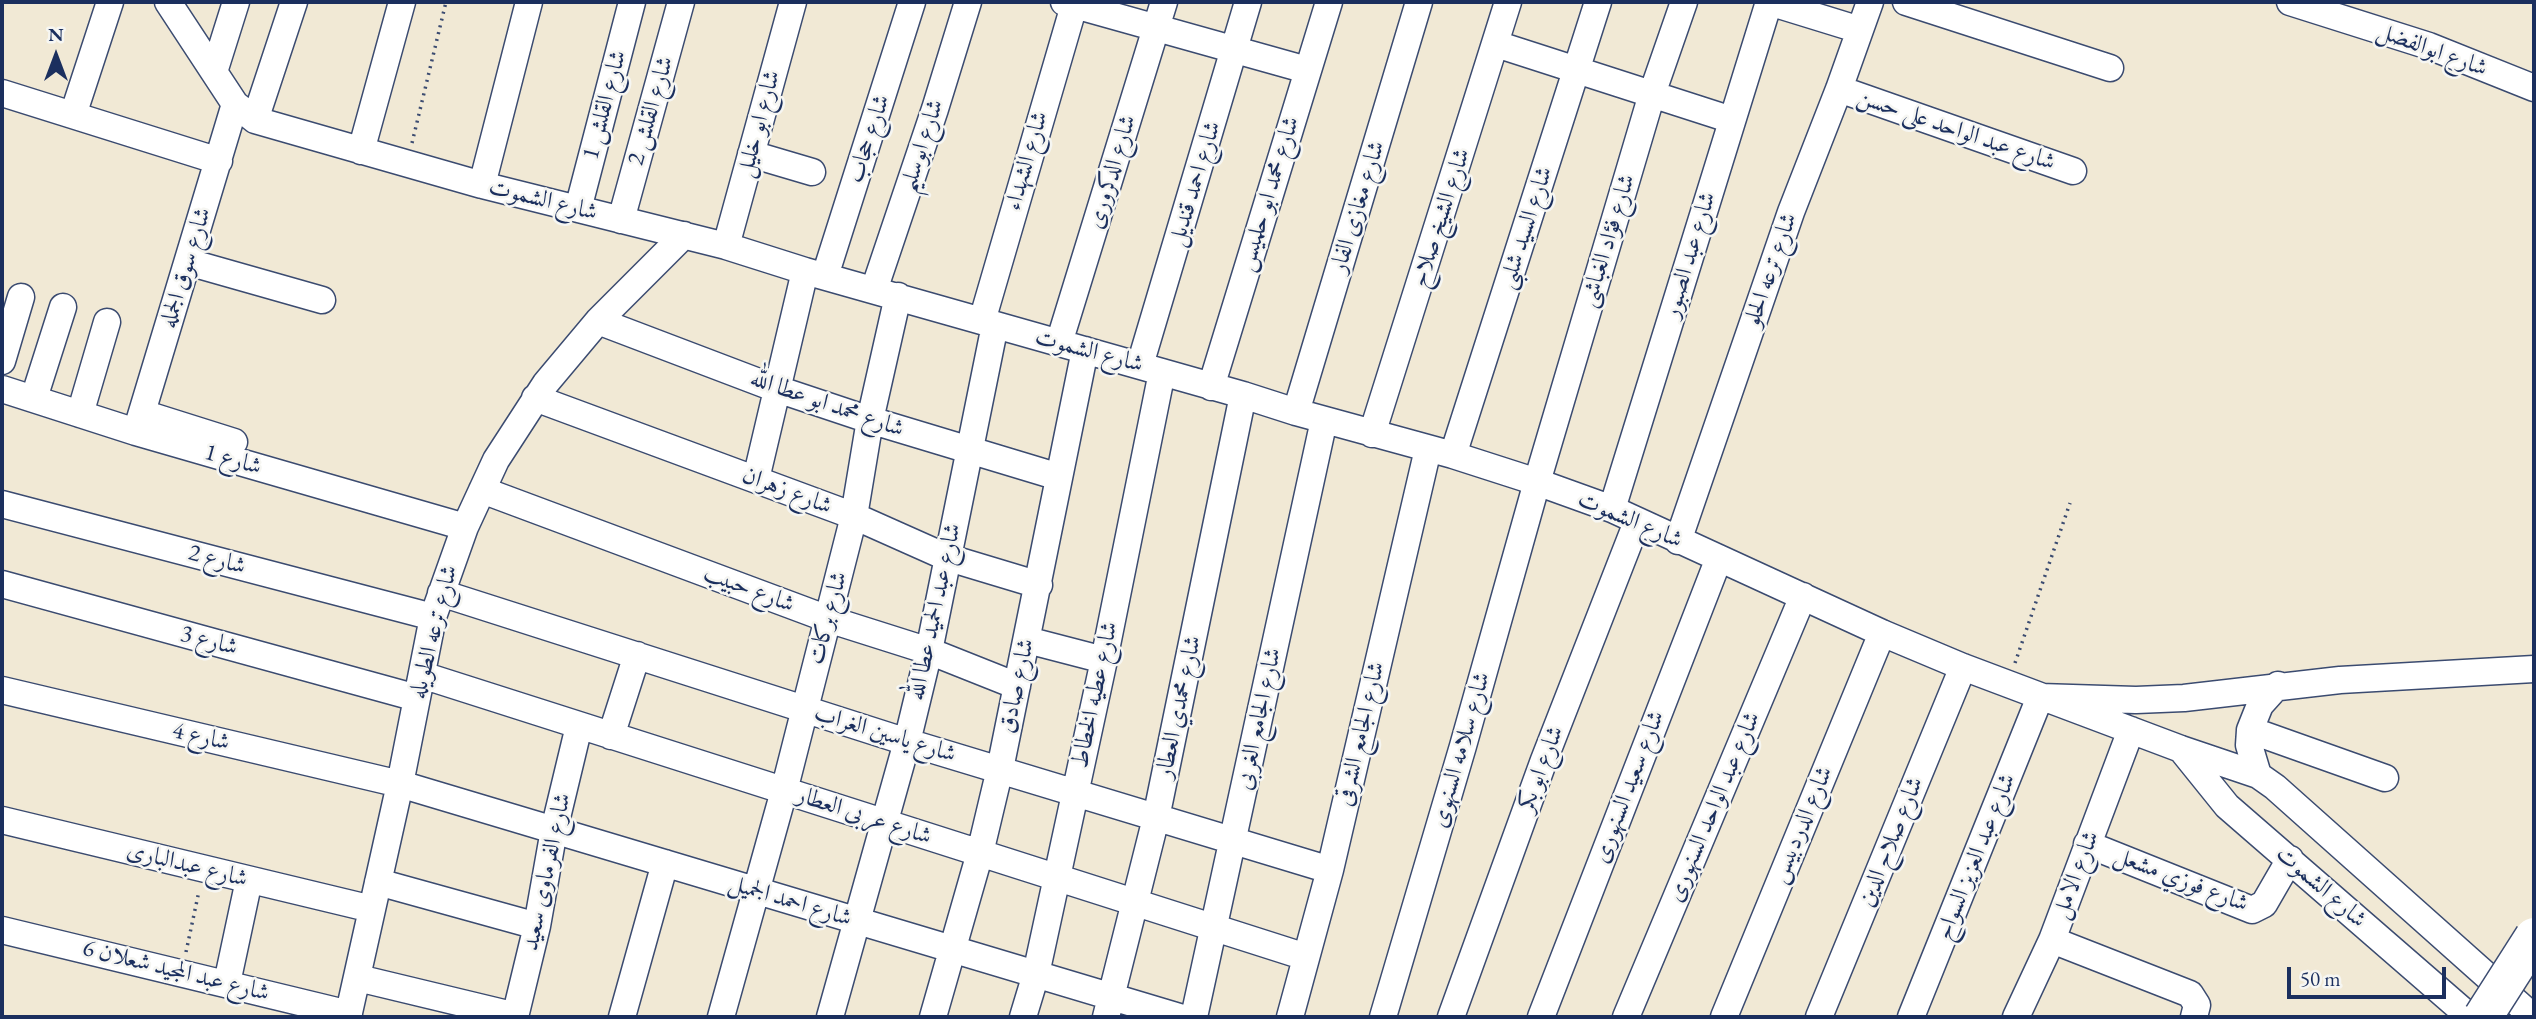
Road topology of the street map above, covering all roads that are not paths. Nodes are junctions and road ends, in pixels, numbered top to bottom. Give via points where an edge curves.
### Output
1 (110, 2) edge
2 (168, 2) edge
3 (236, 2) edge
4 (294, 2) edge
5 (402, 2) edge
6 (529, 2) edge
7 (632, 2) edge
8 (681, 2) edge
9 (793, 2) edge
10 (912, 2) edge
11 (968, 2) edge
12 (1248, 2) edge
13 (1329, 2) edge
14 (1419, 2) edge
15 (1508, 2) edge
16 (1598, 2) edge
17 (1684, 2) edge
18 (1769, 2) edge
19 (1870, 2) edge
20 (1906, 2) edge
21 (2290, 2) edge
22 (1071, 3) edge
23 (1161, 14) edge
24 (1860, 30) junction
25 (1496, 44) junction
26 (1235, 49) junction
27 (2110, 68) dead end
28 (1307, 70) junction
29 (1577, 70) junction
30 (214, 72) junction
31 (2534, 88) edge
32 (1839, 89) junction
33 (2, 93) edge
34 (1652, 94) junction
35 (245, 112) junction
36 (73, 115) junction
37 (1732, 120) junction
38 (361, 151) junction
39 (751, 154) junction
40 (219, 160) junction
41 (2073, 171) dead end
42 (812, 172) dead end
43 (482, 185) junction
44 (578, 209) junction
45 (621, 220) junction
46 (684, 234) junction
47 (726, 246) junction
48 (188, 262) junction
49 (815, 273) junction
50 (886, 293) junction
51 (21, 297) dead end
52 (322, 300) dead end
53 (63, 307) dead end
54 (107, 321) dead end
55 (598, 321) junction
56 (988, 323) junction
57 (1059, 343) junction
58 (1086, 350) junction
59 (2, 361) edge
60 (1151, 369) junction
61 (1211, 387) junction
62 (2, 388) edge
63 (777, 389) junction
64 (1243, 395) junction
65 (34, 398) junction
66 (535, 398) junction
67 (1296, 412) junction
68 (80, 414) junction
69 (870, 420) junction
70 (1324, 420) junction
71 (139, 422) junction
72 (1373, 434) junction
73 (968, 449) junction
74 (1428, 449) junction
75 (266, 453) dead end
76 (1453, 455) junction
77 (1059, 477) junction
78 (756, 479) junction
79 (1537, 482) junction
80 (482, 490) junction
81 (2, 504) edge
82 (1612, 509) junction
83 (854, 516) junction
84 (1637, 522) junction
85 (465, 527) junction
86 (1678, 541) junction
87 (946, 557) junction
88 (1719, 558) junction
89 (2, 584) edge
90 (1039, 585) junction
91 (1802, 596) junction
92 (437, 605) junction
93 (828, 619) junction
94 (1882, 633) junction
95 (1027, 640) junction
96 (929, 651) junction
97 (637, 655) junction
98 (1104, 660) junction
99 (1963, 667) junction
100 (2527, 670) edge
101 (2278, 685) junction
102 (1017, 686) junction
103 (419, 687) junction
104 (2, 690) edge
105 (2040, 697) junction
106 (804, 709) junction
107 (579, 726) junction
108 (2131, 730) junction
109 (2250, 730) junction
110 (611, 736) junction
111 (907, 742) junction
112 (2181, 749) junction
113 (1000, 769) junction
114 (2258, 775) junction
115 (2385, 778) dead end
116 (400, 784) junction
117 (784, 791) junction
118 (1074, 791) junction
119 (1156, 818) junction
120 (2, 820) edge
121 (885, 823) junction
122 (554, 830) junction
123 (1232, 839) junction
124 (2087, 844) junction
125 (980, 853) junction
126 (2290, 859) junction
127 (664, 863) junction
128 (1329, 870) junction
129 (1056, 878) junction
130 (249, 880) junction
131 (378, 882) junction
132 (757, 891) junction
133 (1134, 903) junction
134 (372, 909) junction
135 (857, 921) junction
136 (537, 926) junction
137 (1213, 928) junction
138 (2, 930) edge
139 (2534, 937) edge
140 (2052, 940) junction
141 (952, 949) junction
142 (1306, 957) junction
143 (1035, 974) junction
144 (358, 978) junction
145 (227, 983) junction
146 (1109, 1007) edge
147 (349, 1016) edge
148 (515, 1017) edge
149 (622, 1017) edge
150 (721, 1017) edge
151 (830, 1017) edge
152 (933, 1017) edge
153 (1023, 1017) edge
154 (1179, 1017) edge
155 (1194, 1017) edge
156 (1290, 1017) edge
157 (1383, 1017) edge
158 (1451, 1017) edge
159 (1541, 1017) edge
160 (1626, 1017) edge
161 (1724, 1017) edge
162 (1819, 1017) edge
163 (1912, 1017) edge
164 (2016, 1017) edge
165 (2194, 1017) edge
166 (2470, 1017) edge
167 (2483, 1017) edge
168 (2533, 1017) edge

1 - 36 street
2 - 30 street
3 - 30 street
4 - 35 street, شارع سوق الجمله
5 - 38 street
6 - 43 street
7 - 44 street, شارع القلش 1
8 - 45 street, شارع القلش 2
9 - 39 street, شارع ابو خليل
10 - 49 street, شارع حجاب
11 - 50 street, شارع ابوسليم
12 - 26 street, شارع احمد قنديل
13 - 28 street, شارع محمد ابو حلميس
14 - 67 street, شارع مغازى الفار
15 - 25 street, شارع الشيخ صلاح
16 - 29 street, شارع السيد شلبى
17 - 34 street, شارع فؤاد الغباشى
18 - 24 street
18 - 37 street, شارع عبد الصبور
19 - 24 street, شارع ترعه الحلو
20 - 27 street
21 - 31 street, شارع ابوالفضل via 2429,46
22 - 23 street
22 - 56 street, شارع الشهداء
23 - 26 street
23 - 57 street, شارع الدكرورى
24 - 32 street, شارع ترعه الحلو
25 - 29 street
25 - 72 street, شارع الشيخ صلاح
26 - 28 street
26 - 60 street, شارع احمد قنديل
28 - 61 street, شارع محمد ابو حلميس
29 - 34 street
29 - 76 street, شارع السيد شلبى
30 - 35 street
32 - 41 street, شارع عبد الواحد على حسن
32 - 86 street, شارع ترعه الحلو via 1791,212
33 - 36 street
34 - 37 street
34 - 79 street, شارع فؤاد الغباشى
35 - 38 street, شارع الشموت
35 - 40 street, شارع سوق الجمله
36 - 40 street
37 - 82 street, شارع عبد الصبور
38 - 43 street, شارع الشموت
39 - 42 street
39 - 47 street, شارع ابو خليل
40 - 48 street, شارع سوق الجمله
43 - 44 street, شارع الشموت
44 - 45 street, شارع الشموت
45 - 46 street, شارع الشموت
46 - 47 street, شارع الشموت
46 - 55 street, شارع ترعه الطويله
47 - 49 street, شارع الشموت
48 - 52 street
48 - 71 street, شارع سوق الجمله
49 - 50 street, شارع الشموت
49 - 63 street, شارع حجاب
50 - 56 street, شارع الشموت
50 - 69 street, شارع بركات
51 - 59 street
53 - 65 street
54 - 68 street
55 - 63 street, شارع محمد ابو عطا الله
55 - 66 street, شارع ترعه الطويله
56 - 57 street, شارع الشموت
56 - 73 street, شارع عبد الحميد عطا الله
57 - 58 street, شارع الشموت
58 - 60 street, شارع الشموت
58 - 77 street, شارع صادق
60 - 61 street, شارع الشموت
60 - 98 street, شارع عطيه الخطاط
61 - 64 street, شارع الشموت
62 - 65 street, شارع 1
63 - 69 street, شارع محمد ابو عطا الله
63 - 78 street, شارع حجاب
64 - 67 street, شارع الشموت
64 - 119 street, شارع محمدي العطار
65 - 68 street, شارع 1
66 - 78 street, شارع زهران
66 - 80 street, شارع ترعه الطويله
67 - 70 street, شارع الشموت
68 - 71 street, شارع 1
69 - 73 street, شارع محمد ابو عطا الله
69 - 83 street, شارع بركات
70 - 72 street, شارع الشموت
70 - 123 street, شارع الجامع الغربى
71 - 75 street
71 - 85 street, شارع 1
72 - 74 street, شارع الشموت
73 - 77 street, شارع محمد ابو عطا الله
73 - 87 street, شارع عبد الحميد عطا الله
74 - 76 street, شارع الشموت
74 - 128 street, شارع الجامع الشرقى
76 - 79 street, شارع الشموت
77 - 90 street, شارع صادق
78 - 83 street, شارع زهران
79 - 82 street, شارع الشموت
79 - 157 street, شارع سلامه السنهوى
80 - 85 street, شارع ترعه الطويله
80 - 93 street, شارع حبيب
81 - 92 street, شارع 2
82 - 84 street, شارع الشموت
83 - 87 street, شارع زهران
83 - 93 street, شارع بركات
84 - 86 street, شارع الشموت
84 - 158 street, شارع ابو بكر
85 - 92 street, شارع ترعه الطويله
86 - 88 street, شارع الشموت
87 - 90 street, شارع زهران
87 - 96 street, شارع عبد الحميد عطا الله
88 - 91 street, شارع الشموت
88 - 159 street, شارع سعيد السنهورى
89 - 103 street, شارع 3
90 - 95 street, شارع صادق
91 - 94 street, شارع الشموت
91 - 160 street, شارع عبد الواحد السنهورى
92 - 97 street, شارع ياسين الغراب
92 - 103 street, شارع ترعه الطويله
93 - 96 street, شارع حبيب
93 - 106 street, شارع بركات
94 - 99 street, شارع الشموت
94 - 161 street, شارع الدردبيس
95 - 98 street
95 - 102 street, شارع صادق
96 - 102 street, شارع حبيب
96 - 111 street, شارع عبد الحميد عطا الله
97 - 106 street, شارع ياسين الغراب
97 - 110 street
98 - 118 street, شارع عطيه الخطاط
99 - 105 street, شارع الشموت
99 - 162 street, شارع صلاح الدين
100 - 101 street, شارع الشموت
101 - 105 street, شارع الشموت via 2136,700
101 - 109 street via 2260,705
102 - 113 street, شارع صادق
103 - 107 street, شارع عربى العطار
103 - 116 street, شارع ترعه الطويله
104 - 116 street, شارع 4
105 - 108 street, شارع الشموت
105 - 163 street, شارع عبد العزيز السواح
106 - 111 street, شارع ياسين الغراب
106 - 117 street, شارع بركات
107 - 110 street, شارع عربى العطار
107 - 122 street, شارع الفرماوى سعيد
108 - 112 street, شارع الشموت
108 - 124 street, شارع الامل
109 - 114 street via 2249,746
109 - 115 street
110 - 117 street, شارع عربى العطار
111 - 113 street, شارع ياسين الغراب
111 - 121 street, شارع عبد الحميد عطا الله
112 - 114 street, شارع الشموت
112 - 126 street, شارع الشموت via 2227,806
113 - 118 street, شارع ياسين الغراب
113 - 125 street, شارع صادق
114 - 168 street, شارع الشموت
116 - 122 street, شارع احمد الجميل
116 - 131 street, شارع ترعه الطويله
117 - 121 street, شارع عربى العطار
117 - 132 street, شارع بركات
118 - 119 street, شارع ياسين الغراب
118 - 129 street, شارع عطيه الخطاط
119 - 123 street, شارع ياسين الغراب
119 - 133 street, شارع محمدي العطار
120 - 130 street, شارع عبدالبارى
121 - 125 street, شارع عربى العطار
121 - 135 street, شارع عبد الحميد عطا الله
122 - 127 street, شارع احمد الجميل
122 - 136 street, شارع الفرماوى سعيد
123 - 128 street, شارع ياسين الغراب
123 - 137 street, شارع الجامع الغربى
124 - 126 street, شارع فوزي مشعل via 2252,910 2264,904
124 - 140 street, شارع الامل
125 - 129 street, شارع عربى العطار
125 - 141 street, شارع صادق
126 - 166 street, شارع الشموت
127 - 132 street, شارع احمد الجميل
127 - 149 street
128 - 142 street, شارع الجامع الشرقى
129 - 133 street, شارع عربى العطار
129 - 143 street, شارع عطيه الخطاط
130 - 134 street, شارع عبدالبارى
130 - 145 street
131 - 134 street, شارع ترعه الطويله
131 - 136 street
132 - 135 street, شارع احمد الجميل
132 - 150 street, شارع بركات
133 - 137 street, شارع عربى العطار
133 - 146 street, شارع محمدي العطار
134 - 144 street, شارع ترعه الطويله
135 - 141 street, شارع احمد الجميل
135 - 151 street, شارع عبد الحميد عطا الله
136 - 148 street, شارع الفرماوى سعيد
137 - 142 street, شارع عربى العطار
137 - 155 street, شارع الجامع الغربى
138 - 145 street, شارع عبد المجيد شعلان 6
139 - 167 highway, bridge
140 - 164 street, شارع الامل
140 - 165 street via 2179,989 2194,999
141 - 143 street, شارع احمد الجميل
141 - 152 street, شارع صادق
142 - 156 street, شارع الجامع الشرقى
143 - 146 street, شارع احمد الجميل
143 - 153 street, شارع عطيه الخطاط
144 - 147 street, شارع ترعه الطويله
144 - 148 street
145 - 147 street, شارع عبد المجيد شعلان 6
146 - 154 street, شارع احمد الجميل

